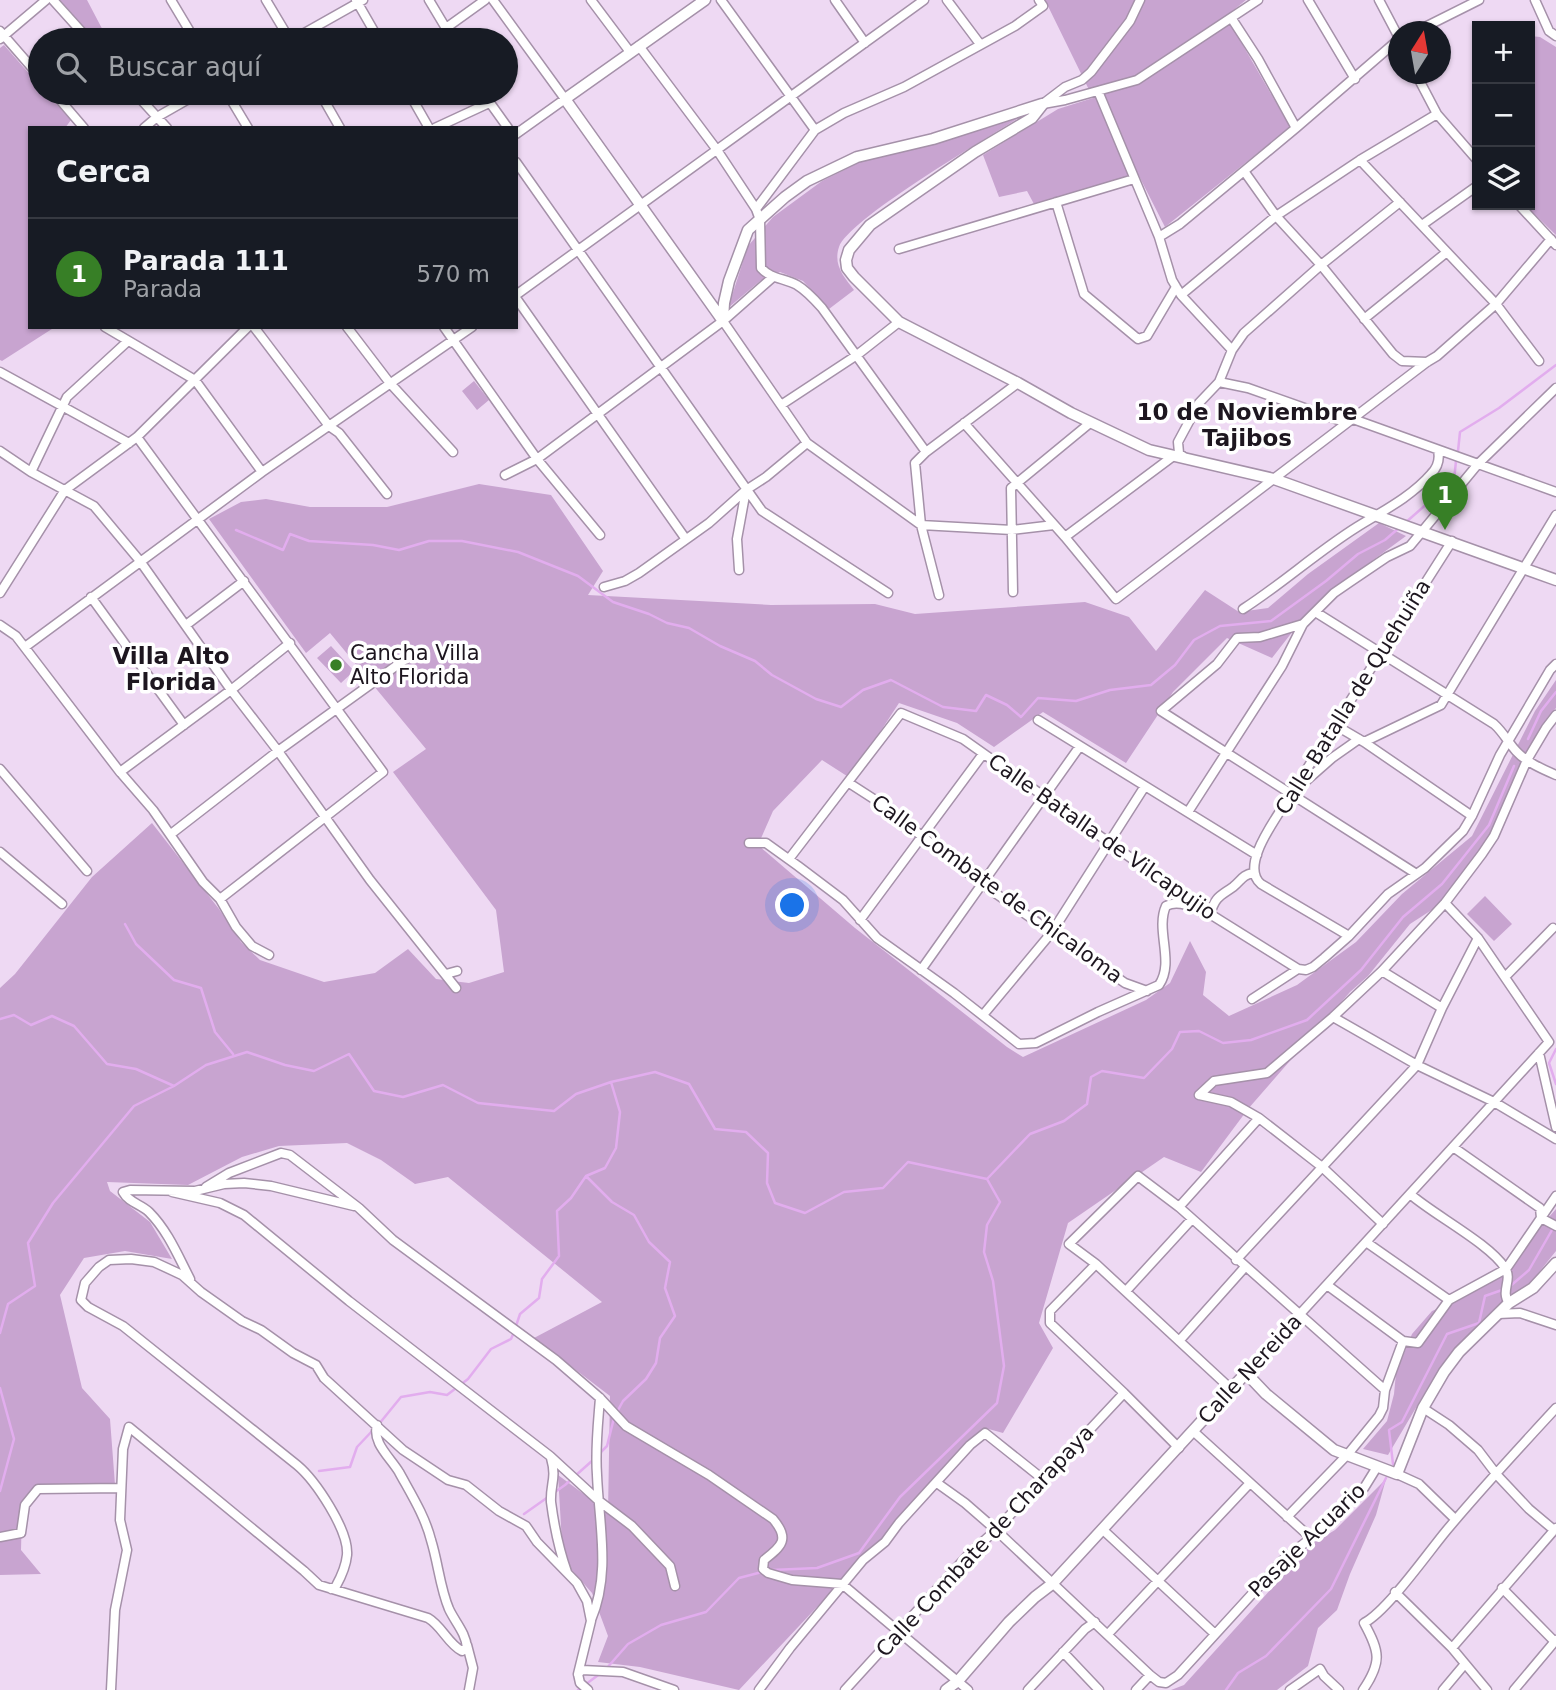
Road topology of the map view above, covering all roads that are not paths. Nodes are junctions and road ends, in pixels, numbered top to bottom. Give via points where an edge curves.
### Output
1 (46, 0) edge
2 (53, 0) edge
3 (171, 0) edge
4 (266, 0) edge
5 (429, 0) edge
6 (485, 0) edge
7 (493, 0) edge
8 (591, 0) edge
9 (705, 0) edge
10 (722, 0) edge
11 (835, 0) edge
12 (924, 0) edge
13 (947, 0) edge
14 (1039, 0) edge
15 (1140, 0) edge
16 (1258, 0) edge
17 (1308, 0) edge
18 (1379, 0) edge
19 (1479, 0) edge
20 (1535, 0) edge
21 (359, 1) edge
22 (1461, 4) edge
23 (1232, 19) junction
24 (1390, 21) edge
25 (1433, 21) edge
26 (78, 28) edge
27 (188, 28) edge
28 (284, 28) edge
29 (312, 28) edge
30 (373, 28) edge
31 (446, 28) joint
32 (513, 28) edge
33 (518, 34) edge
34 (1, 35) edge
35 (1556, 36) edge
36 (866, 43) junction
37 (980, 44) junction
38 (1388, 48) edge
39 (634, 49) junction
40 (28, 64) edge
41 (1355, 79) junction
42 (1421, 84) edge
43 (1098, 91) junction
44 (790, 97) junction
45 (565, 99) junction
46 (1043, 104) junction
47 (64, 105) edge
48 (146, 105) edge
49 (178, 105) edge
50 (234, 105) edge
51 (327, 105) edge
52 (416, 105) edge
53 (485, 105) edge
54 (491, 105) edge
55 (1437, 114) junction
56 (157, 117) junction
57 (82, 126) edge
58 (147, 126) edge
59 (165, 126) edge
60 (247, 126) edge
61 (339, 126) edge
62 (428, 126) edge
63 (439, 126) edge
64 (506, 126) edge
65 (1296, 128) junction
66 (815, 130) junction
67 (518, 133) edge
68 (717, 150) junction
69 (1472, 154) edge
70 (1360, 160) junction
71 (518, 165) edge
72 (1244, 172) junction
73 (1134, 179) junction
74 (1472, 190) edge
75 (1056, 202) junction
76 (1400, 202) junction
77 (642, 204) junction
78 (756, 209) junction
79 (1524, 210) edge
80 (1276, 216) junction
81 (760, 220) junction
82 (1422, 225) junction
83 (1159, 237) junction
84 (1553, 242) edge
85 (899, 249) dead end
86 (578, 250) junction
87 (1447, 252) junction
88 (1321, 265) junction
89 (773, 277) junction
90 (1178, 291) junction
91 (518, 295) edge
92 (518, 300) edge
93 (1496, 304) junction
94 (1364, 319) junction
95 (723, 321) junction
96 (899, 322) junction
97 (108, 329) edge
98 (246, 329) edge
99 (256, 329) edge
100 (349, 329) edge
101 (444, 329) edge
102 (469, 329) edge
103 (128, 341) junction
104 (453, 341) junction
105 (1231, 350) junction
106 (857, 355) junction
107 (1539, 360) dead end
108 (1427, 362) junction
109 (660, 366) junction
110 (0, 372) edge
111 (195, 380) junction
112 (389, 382) junction
113 (1219, 382) junction
114 (1018, 383) junction
115 (1556, 389) edge
116 (781, 405) junction
117 (63, 406) junction
118 (598, 412) junction
119 (1350, 421) junction
120 (1090, 422) junction
121 (964, 423) junction
122 (329, 426) junction
123 (137, 437) junction
124 (129, 443) junction
125 (807, 443) junction
126 (1438, 450) junction
127 (453, 452) dead end
128 (926, 452) junction
129 (1, 453) edge
130 (1172, 457) junction
131 (537, 458) junction
132 (1187, 460) junction
133 (1478, 464) junction
134 (31, 472) junction
135 (262, 472) junction
136 (505, 475) dead end
137 (1274, 479) junction
138 (1015, 482) junction
139 (65, 490) junction
140 (746, 490) junction
141 (1556, 492) edge
142 (387, 494) dead end
143 (1379, 515) junction
144 (1556, 515) edge
145 (198, 519) junction
146 (921, 525) junction
147 (1054, 525) junction
148 (1012, 530) junction
149 (1424, 531) junction
150 (600, 535) dead end
151 (1065, 537) junction
152 (685, 538) junction
153 (1452, 541) junction
154 (140, 561) junction
155 (1525, 569) junction
156 (739, 570) dead end
157 (1556, 580) edge
158 (244, 581) junction
159 (604, 587) dead end
160 (1013, 592) dead end
161 (0, 593) edge
162 (888, 593) dead end
163 (939, 595) dead end
164 (91, 597) junction
165 (1243, 609) dead end
166 (1317, 613) junction
167 (1303, 624) junction
168 (0, 625) edge
169 (186, 625) junction
170 (290, 643) junction
171 (25, 647) junction
172 (414, 653) dead end
173 (1381, 654) junction
174 (1556, 664) edge
175 (231, 690) junction
176 (1447, 696) junction
177 (338, 710) junction
178 (1556, 715) edge
179 (1038, 720) dead end
180 (184, 725) junction
181 (1335, 725) junction
182 (1509, 740) junction
183 (1361, 741) junction
184 (1080, 746) junction
185 (278, 751) junction
186 (1225, 752) junction
187 (984, 754) junction
188 (1527, 760) junction
189 (0, 769) edge
190 (120, 772) junction
191 (1556, 775) edge
192 (849, 783) junction
193 (1145, 786) junction
194 (1292, 794) junction
195 (1044, 797) junction
196 (1188, 813) junction
197 (325, 816) junction
198 (1472, 816) junction
199 (171, 834) junction
200 (922, 836) junction
201 (749, 843) dead end
202 (1108, 844) junction
203 (0, 852) edge
204 (1257, 855) junction
205 (789, 859) junction
206 (87, 871) dead end
207 (1253, 873) junction
208 (1415, 873) junction
209 (982, 884) junction
210 (220, 899) junction
211 (1445, 903) junction
212 (62, 904) dead end
213 (1210, 914) junction
214 (860, 919) junction
215 (1553, 928) dead end
216 (1052, 932) junction
217 (1349, 936) junction
218 (1478, 938) junction
219 (270, 956) dead end
220 (1298, 969) junction
221 (457, 971) dead end
222 (921, 971) junction
223 (1382, 971) junction
224 (446, 974) junction
225 (1505, 976) junction
226 (456, 988) dead end
227 (1147, 992) junction
228 (1252, 999) dead end
229 (1442, 1008) junction
230 (983, 1015) junction
231 (1333, 1017) junction
232 (1539, 1053) junction
233 (1417, 1065) junction
234 (1494, 1102) junction
235 (1259, 1118) junction
236 (1556, 1127) edge
237 (1556, 1139) edge
238 (1453, 1147) junction
239 (1322, 1167) junction
240 (206, 1187) junction
241 (172, 1192) junction
242 (1410, 1194) junction
243 (1556, 1196) edge
244 (1179, 1207) junction
245 (359, 1208) junction
246 (1541, 1217) junction
247 (1192, 1219) junction
248 (1383, 1224) junction
249 (1556, 1226) edge
250 (1366, 1242) junction
251 (1236, 1260) junction
252 (1096, 1264) junction
253 (1245, 1267) junction
254 (1506, 1269) junction
255 (1553, 1269) edge
256 (193, 1285) junction
257 (1327, 1285) junction
258 (1126, 1292) junction
259 (1449, 1300) junction
260 (1509, 1303) junction
261 (1498, 1314) junction
262 (1299, 1315) junction
263 (1556, 1325) edge
264 (1403, 1341) junction
265 (1179, 1342) junction
266 (1246, 1373) junction
267 (1231, 1389) junction
268 (1385, 1390) junction
269 (1124, 1393) junction
270 (600, 1398) junction
271 (1423, 1408) junction
272 (1556, 1408) edge
273 (377, 1425) junction
274 (1193, 1431) junction
275 (1179, 1448) junction
276 (1348, 1454) junction
277 (550, 1456) junction
278 (1377, 1466) junction
279 (1397, 1474) junction
280 (1497, 1475) junction
281 (1044, 1480) junction
282 (937, 1483) junction
283 (1250, 1483) junction
284 (121, 1488) junction
285 (599, 1501) junction
286 (1287, 1517) junction
287 (1455, 1519) junction
288 (1102, 1529) junction
289 (1555, 1529) edge
290 (996, 1530) junction
291 (0, 1537) edge
292 (1311, 1538) junction
293 (568, 1573) junction
294 (1158, 1581) junction
295 (842, 1584) junction
296 (1052, 1584) junction
297 (675, 1586) dead end
298 (1502, 1588) junction
299 (331, 1589) junction
300 (1395, 1592) junction
301 (590, 1621) junction
302 (1095, 1622) junction
303 (900, 1631) junction
304 (1108, 1633) junction
305 (1215, 1634) junction
306 (1555, 1641) edge
307 (467, 1642) junction
308 (1452, 1648) junction
309 (1063, 1652) junction
310 (1464, 1665) junction
311 (578, 1674) junction
312 (1150, 1675) junction
313 (958, 1681) junction
314 (111, 1690) edge
315 (469, 1690) edge
316 (588, 1690) edge
317 (674, 1690) edge
318 (759, 1690) edge
319 (845, 1690) edge
320 (946, 1690) edge
321 (968, 1690) edge
322 (1028, 1690) edge
323 (1099, 1690) edge
324 (1136, 1690) edge
325 (1290, 1690) edge
326 (1339, 1690) edge
327 (1363, 1690) edge
328 (1443, 1690) edge
329 (1487, 1690) edge
330 (1514, 1690) edge

1 - 34 street
2 - 26 street
3 - 27 street
4 - 28 street
5 - 31 street
6 - 31 street
7 - 32 street
8 - 39 street
9 - 39 street
10 - 44 street
11 - 36 street
12 - 36 street
13 - 37 street
14 - 37 street via 1043,6
15 - 46 street via 1130,21 1091,72
16 - 23 street
17 - 41 street
18 - 24 street
19 - 22 street
20 - 35 street via 1549,31
21 - 29 street
21 - 30 street
22 - 25 street
23 - 43 street via 1137,79
23 - 65 street
33 - 45 street
34 - 40 street
36 - 44 street
37 - 66 street
38 - 41 street
39 - 45 street
39 - 68 street
41 - 65 street
42 - 55 street
43 - 46 street
43 - 73 street
44 - 66 street
44 - 68 street
45 - 67 street
45 - 77 street
46 - 81 street via 933,139 857,157 807,181
46 - 96 street via 1032,118 870,225 849,250 847,268
47 - 57 street
48 - 56 street
49 - 56 street
50 - 60 street
51 - 61 street
52 - 62 street
53 - 63 street
54 - 64 street
55 - 69 street
55 - 70 street
56 - 58 street
56 - 59 street
65 - 72 street
66 - 78 street
68 - 77 street
68 - 78 street
70 - 76 street
70 - 80 street
71 - 86 street
72 - 80 street
72 - 83 street
73 - 75 street
73 - 83 street
74 - 82 street
75 - 85 street
75 - 90 street via 1084,294 1138,339 1147,335
76 - 82 street
76 - 88 street
77 - 86 street
77 - 95 street
78 - 81 street
79 - 84 street
80 - 88 street
80 - 90 street
81 - 89 street via 761,268
81 - 95 street via 748,230 729,281
82 - 87 street
83 - 90 street
84 - 93 street
86 - 91 street
86 - 109 street
87 - 93 street
87 - 94 street
88 - 94 street
88 - 105 street
89 - 95 street
89 - 106 street via 810,294
90 - 105 street
92 - 118 street
93 - 107 street
93 - 108 street
94 - 108 street via 1402,361
95 - 109 street
95 - 116 street
96 - 106 street
96 - 114 street
97 - 103 street
98 - 111 street
99 - 122 street
100 - 112 street
101 - 104 street
102 - 104 street
103 - 111 street
103 - 117 street via 67,397
104 - 112 street
104 - 131 street
105 - 113 street
106 - 116 street
106 - 128 street
108 - 119 street
109 - 118 street
109 - 140 street
110 - 117 street
111 - 123 street
111 - 135 street
112 - 122 street
112 - 127 street
113 - 119 street
113 - 132 street via 1199,403 1178,442 1179,453
114 - 120 street
114 - 121 street
115 - 133 street
116 - 125 street
117 - 124 street
117 - 134 street
118 - 131 street
118 - 152 street
119 - 126 street
119 - 137 street
120 - 130 street
120 - 138 street
121 - 128 street
121 - 138 street
122 - 135 street
122 - 142 street
123 - 124 street
123 - 145 street
124 - 139 street
125 - 140 street
125 - 146 street
126 - 133 street
126 - 143 street via 1432,473
128 - 146 street via 915,463
129 - 134 street
130 - 132 street
130 - 151 street
131 - 136 street
131 - 150 street
132 - 137 street
133 - 141 street
133 - 149 street
134 - 139 street
135 - 145 street
137 - 143 street
137 - 151 street via 1116,599
138 - 147 street
138 - 148 street via 1011,488
139 - 154 street via 94,506
139 - 161 street
140 - 152 street
140 - 156 street via 737,539
140 - 162 street via 762,511
143 - 149 street
143 - 165 street
144 - 155 street
145 - 154 street
145 - 158 street
146 - 148 street
146 - 163 street
147 - 148 street
147 - 151 street
148 - 160 street
149 - 153 street
149 - 166 street via 1410,546 1334,593
152 - 159 street via 639,573
153 - 155 street
153 - 173 street, Calle Batalla de Quehuiña
154 - 164 street
154 - 169 street
155 - 157 street
155 - 176 street
158 - 169 street
158 - 170 street
164 - 171 street
164 - 180 street
166 - 167 street
166 - 173 street
167 - 186 street via 1282,666
167 - 186 street via 1260,637 1237,638 1217,664 1161,711
168 - 171 street
169 - 175 street
170 - 175 street
170 - 177 street
171 - 190 street
172 - 177 street
173 - 176 street
173 - 181 street, Calle Batalla de Quehuiña
174 - 182 street
175 - 180 street
175 - 185 street
176 - 182 street via 1494,724
176 - 183 street via 1441,705
177 - 185 street
177 - 197 street via 383,772
178 - 188 street
179 - 184 street
180 - 190 street
181 - 183 street
181 - 194 street, Calle Batalla de Quehuiña
182 - 188 street
182 - 198 street
183 - 194 street via 1332,758
183 - 198 street
184 - 193 street
184 - 195 street
185 - 197 street
185 - 199 street
186 - 194 street
186 - 196 street
187 - 192 street, Calle Batalla de Vilcapujio via 963,739 901,713
187 - 195 street, Calle Batalla de Vilcapujio
187 - 200 street
188 - 191 street
188 - 211 street via 1493,835
189 - 206 street
190 - 199 street
192 - 200 street, Calle Combate de Chicaloma
192 - 205 street
193 - 196 street
193 - 202 street
194 - 204 street, Calle Batalla de Quehuiña
194 - 208 street
195 - 202 street, Calle Batalla de Vilcapujio
195 - 209 street
196 - 204 street
197 - 210 street
197 - 224 street
198 - 208 street via 1450,846
199 - 210 street
200 - 209 street, Calle Combate de Chicaloma
200 - 214 street
201 - 205 street via 765,843
202 - 213 street, Calle Batalla de Vilcapujio
202 - 216 street
203 - 212 street
204 - 207 street, Calle Batalla de Quehuiña
205 - 214 street via 843,900
207 - 213 street via 1219,895
207 - 217 street via 1261,884
208 - 217 street
209 - 216 street, Calle Combate de Chicaloma
209 - 222 street
210 - 219 street via 252,946
211 - 218 street
211 - 223 street
213 - 220 street, Calle Batalla de Vilcapujio
213 - 227 street via 1180,904 1166,906 1165,972 1159,985
214 - 222 street
215 - 225 street
216 - 227 street, Calle Combate de Chicaloma via 1125,983
216 - 230 street
217 - 220 street via 1313,967
218 - 225 street
218 - 229 street
220 - 228 street
221 - 224 street
222 - 230 street
223 - 229 street
223 - 231 street
224 - 226 street
225 - 232 street, Calle Nereida via 1549,1042
227 - 230 street via 1028,1045 1008,1038
229 - 233 street
231 - 233 street
231 - 235 street via 1267,1073 1214,1081 1199,1095 1231,1102
232 - 234 street, Calle Nereida
232 - 236 street
233 - 234 street
233 - 239 street
234 - 237 street
234 - 238 street, Calle Nereida
235 - 239 street
235 - 244 street
238 - 242 street, Calle Nereida
238 - 246 street via 1540,1208
239 - 248 street
239 - 251 street
240 - 241 street
240 - 245 street via 271,1186
240 - 245 street via 281,1153 290,1155
241 - 256 street via 123,1192 163,1228
241 - 277 street via 220,1203 244,1215
242 - 248 street, Calle Nereida
242 - 254 street
243 - 246 street
244 - 247 street
244 - 252 street via 1138,1177 1069,1244
245 - 270 street via 393,1240
246 - 249 street
246 - 254 street
247 - 251 street
247 - 258 street
248 - 250 street, Calle Nereida
250 - 257 street, Calle Nereida
250 - 259 street
251 - 253 street
252 - 258 street
252 - 269 street via 1050,1311 1050,1323
253 - 262 street
253 - 265 street
254 - 259 street
254 - 260 street via 1504,1292
255 - 260 street
256 - 273 street via 316,1365 324,1378
256 - 299 street via 153,1262 120,1259 99,1267 85,1283 81,1300 123,1326 308,1475 346,1543 340,1578
257 - 262 street, Calle Nereida
257 - 264 street
258 - 265 street
259 - 264 street via 1418,1343
260 - 261 street
261 - 263 street via 1520,1312
261 - 271 street via 1459,1352
262 - 266 street, Calle Nereida
262 - 268 street
264 - 268 street, Pasaje Acuario
265 - 267 street
266 - 267 street, Calle Nereida
266 - 276 street via 1303,1427 1334,1450
267 - 274 street, Calle Nereida
268 - 276 street, Pasaje Acuario via 1379,1416
269 - 275 street
269 - 281 street, Calle Combate de Charapaya
270 - 285 street
270 - 295 street via 626,1426 773,1519 781,1528 782,1544 764,1560 763,1569 768,1573
271 - 279 street
271 - 280 street via 1479,1450
272 - 280 street
273 - 293 street via 426,1466 466,1485 526,1526
273 - 307 street via 376,1440 391,1458 426,1525 449,1609
274 - 275 street, Calle Nereida
274 - 283 street
275 - 288 street, Calle Nereida
276 - 278 street
276 - 286 street, Pasaje Acuario
277 - 285 street
277 - 293 street via 555,1471 551,1499
278 - 279 street
278 - 292 street, Pasaje Acuario via 1364,1488
279 - 287 street via 1419,1484
280 - 287 street
280 - 289 street
281 - 282 street via 985,1433
281 - 290 street, Calle Combate de Charapaya
282 - 290 street
282 - 295 street
283 - 286 street
283 - 294 street
284 - 291 street via 38,1489 25,1505 21,1533
284 - 299 street via 129,1427 311,1580
284 - 314 street via 120,1520 127,1550 116,1610
285 - 297 street via 662,1556
285 - 301 street via 604,1572
286 - 292 street
287 - 300 street
288 - 294 street
288 - 296 street, Calle Nereida
289 - 298 street
290 - 296 street
290 - 303 street, Calle Combate de Charapaya
292 - 305 street, Pasaje Acuario via 1283,1560
293 - 301 street via 584,1592
294 - 304 street
294 - 305 street
295 - 303 street
295 - 318 street
296 - 302 street
296 - 313 street, Calle Nereida via 1009,1622
298 - 306 street
298 - 308 street
299 - 307 street via 428,1618 462,1651
300 - 308 street
300 - 327 street via 1364,1623 1375,1643 1377,1660
301 - 311 street
302 - 304 street
302 - 309 street
303 - 313 street
303 - 319 street, Calle Combate de Charapaya
304 - 312 street
305 - 312 street, Pasaje Acuario via 1172,1681 1159,1682
306 - 330 street
307 - 315 street via 473,1668
308 - 310 street
309 - 322 street
309 - 323 street
310 - 328 street
310 - 329 street
311 - 316 street
311 - 317 street via 582,1670 623,1672
312 - 324 street
313 - 320 street, Calle Nereida
313 - 321 street
325 - 326 street via 1321,1669

